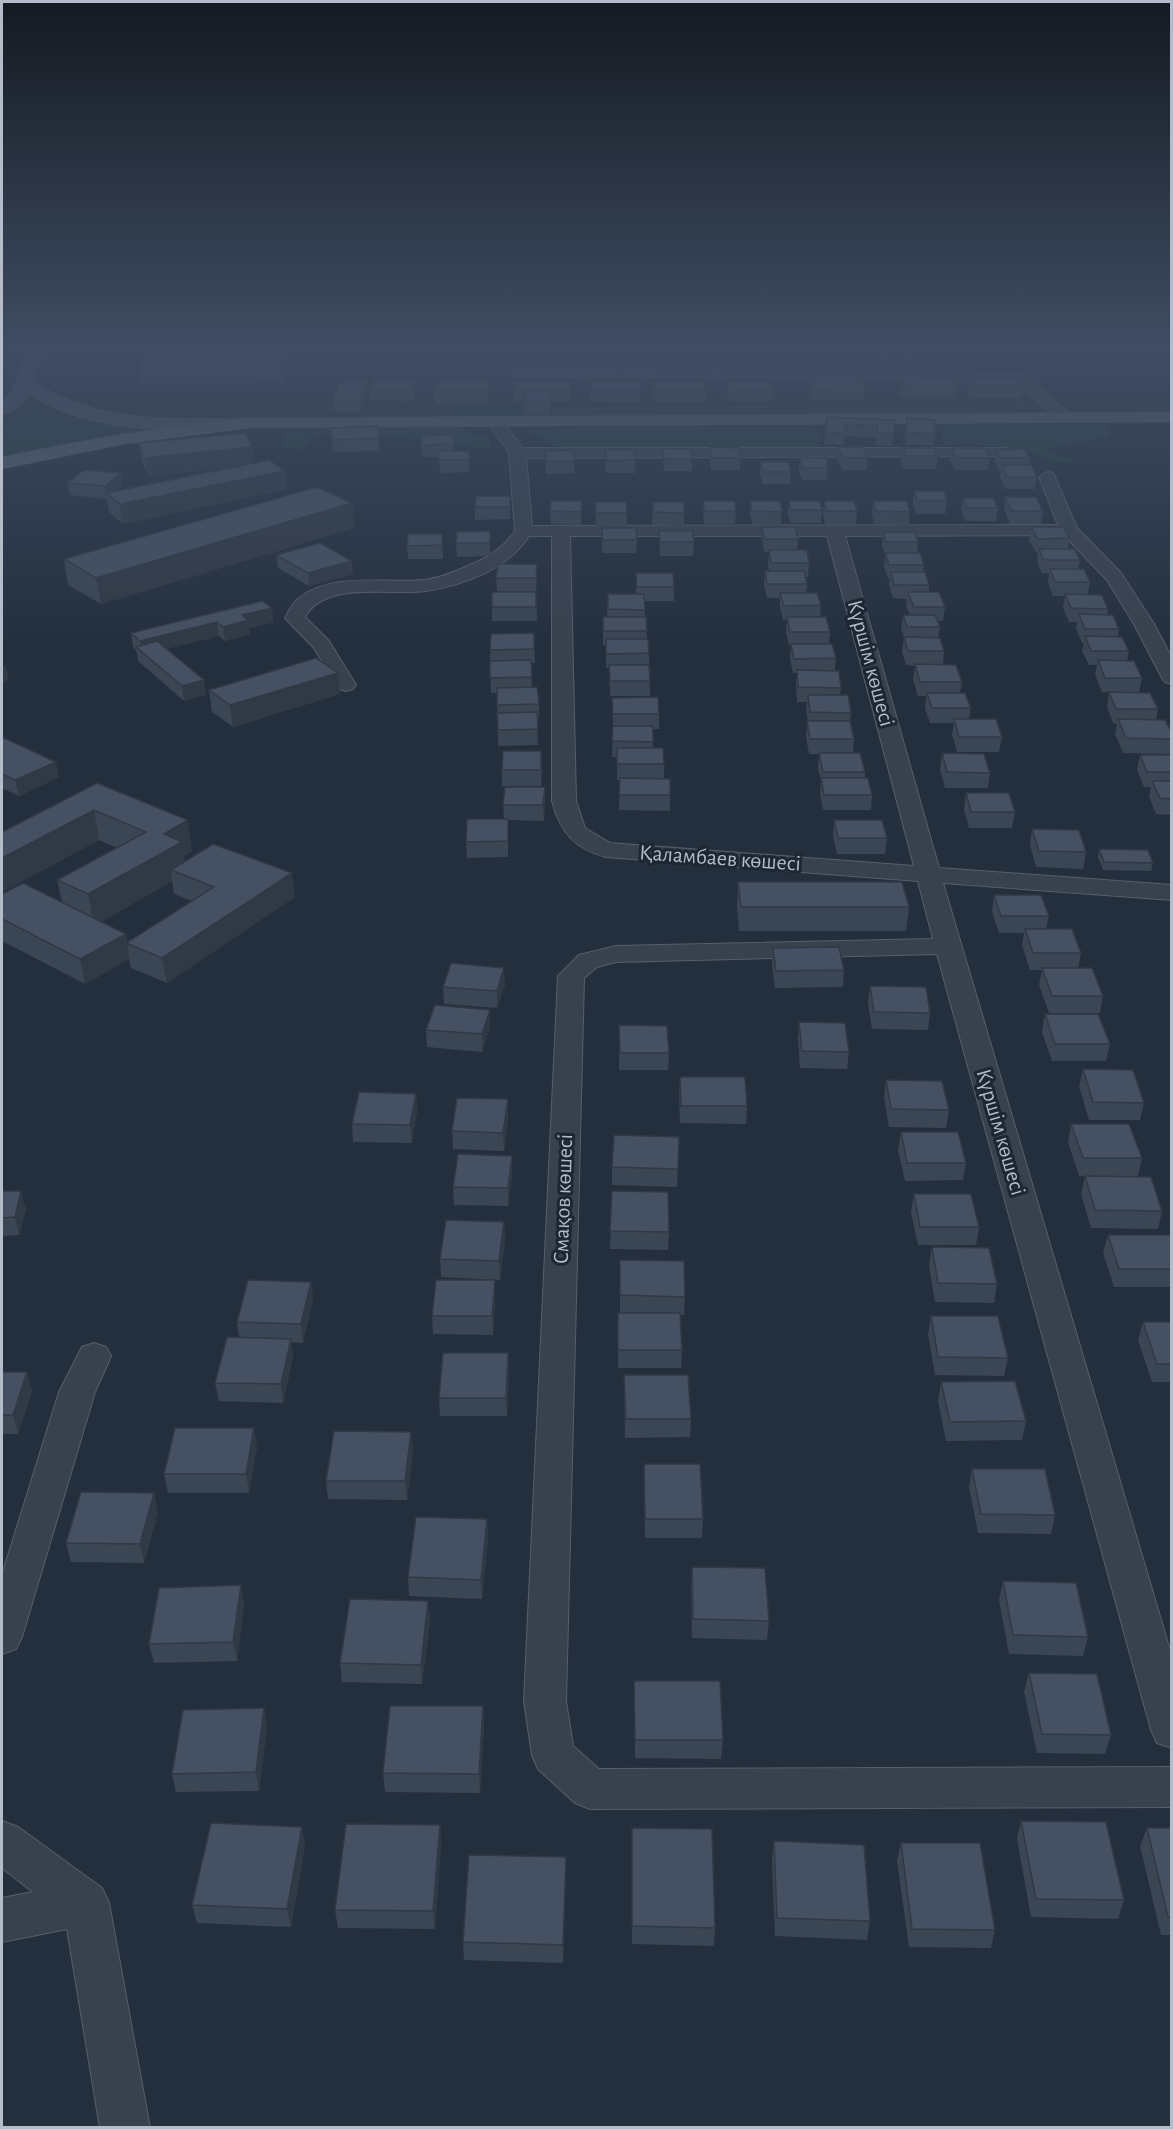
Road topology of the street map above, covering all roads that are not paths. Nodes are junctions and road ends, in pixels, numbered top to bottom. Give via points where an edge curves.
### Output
1 (76, 446) edge
2 (513, 446) edge
3 (1001, 451) edge
4 (518, 453) junction
5 (2, 462) edge
6 (1047, 477) dead end
7 (1069, 530) junction
8 (524, 531) junction
9 (561, 531) junction
10 (835, 532) junction
11 (1172, 678) edge
12 (346, 685) dead end
13 (928, 874) junction
14 (1172, 893) edge
15 (948, 946) junction
16 (94, 1356) dead end
17 (2, 1637) edge
18 (1172, 1730) edge
19 (1172, 1787) edge
20 (2, 1842) edge
21 (86, 1903) junction
22 (2, 1920) edge
23 (125, 2127) edge

1 - 5 main road
2 - 4 street
3 - 4 street
4 - 8 street
6 - 7 street
7 - 10 street
7 - 11 street via 1114,577
8 - 9 street
8 - 12 street via 512,548 493,562 453,577 426,585 353,587 327,592 303,603 295,618 322,645
9 - 10 street
9 - 13 street, Қаламбаев көшесі via 564,801 575,833 585,842 606,850
10 - 13 street, Күршім көшесі
13 - 14 street, Қаламбаев көшесі
13 - 15 street, Күршім көшесі
15 - 18 street, Күршім көшесі
15 - 19 street, Смақов көшесі via 616,954 588,961 571,976 545,1701 553,1755 590,1789
16 - 17 street via 77,1392
20 - 21 street
21 - 22 street
21 - 23 street

